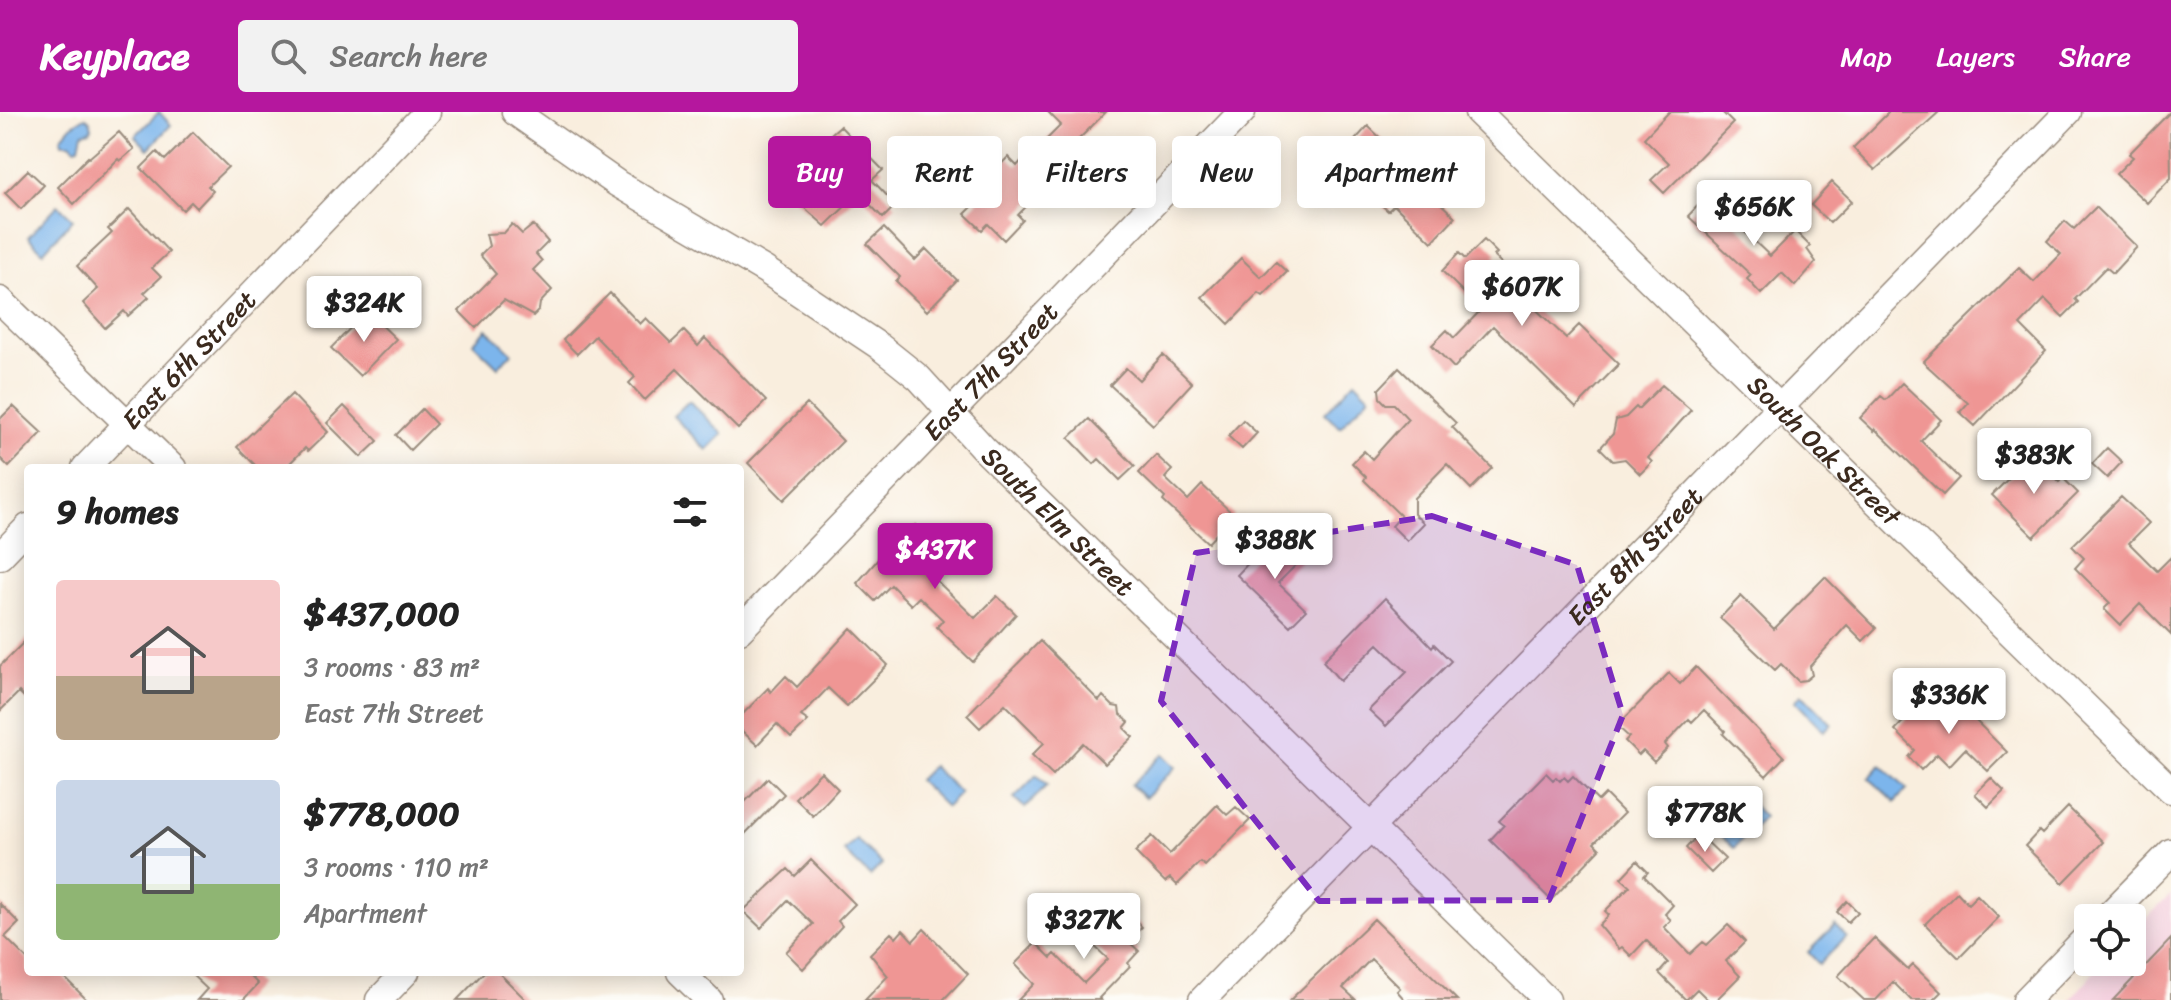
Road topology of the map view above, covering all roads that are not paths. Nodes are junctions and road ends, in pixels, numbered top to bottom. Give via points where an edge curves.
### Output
1 (427, 112) edge
2 (515, 112) edge
3 (1242, 112) edge
4 (1478, 112) edge
5 (2068, 112) edge
6 (0, 300) edge
7 (1780, 409) junction
8 (951, 414) junction
9 (127, 423) junction
10 (89, 464) edge
11 (169, 464) edge
12 (24, 531) edge
13 (0, 556) edge
14 (744, 626) edge
15 (2171, 790) edge
16 (1370, 828) junction
17 (2171, 852) edge
18 (2120, 904) edge
19 (2074, 950) edge
20 (402, 976) edge
21 (684, 976) edge
22 (379, 1000) edge
23 (709, 1000) edge
24 (1202, 1000) edge
25 (1547, 1000) edge
26 (2026, 1000) edge

1 - 9 street, East 6th Street
2 - 8 street, South Elm Street via 618,184 821,305 919,378
3 - 8 street, East 7th Street
4 - 7 street, South Oak Street
5 - 7 street, East 8th Street
6 - 9 street
7 - 15 street, South Oak Street
7 - 16 street, East 8th Street
8 - 14 street, East 7th Street
8 - 16 street, South Elm Street
9 - 10 street, East 6th Street
9 - 11 street
12 - 13 street
16 - 24 street, East 8th Street
16 - 25 street, South Elm Street
17 - 18 street
19 - 26 street
20 - 22 street
21 - 23 street

